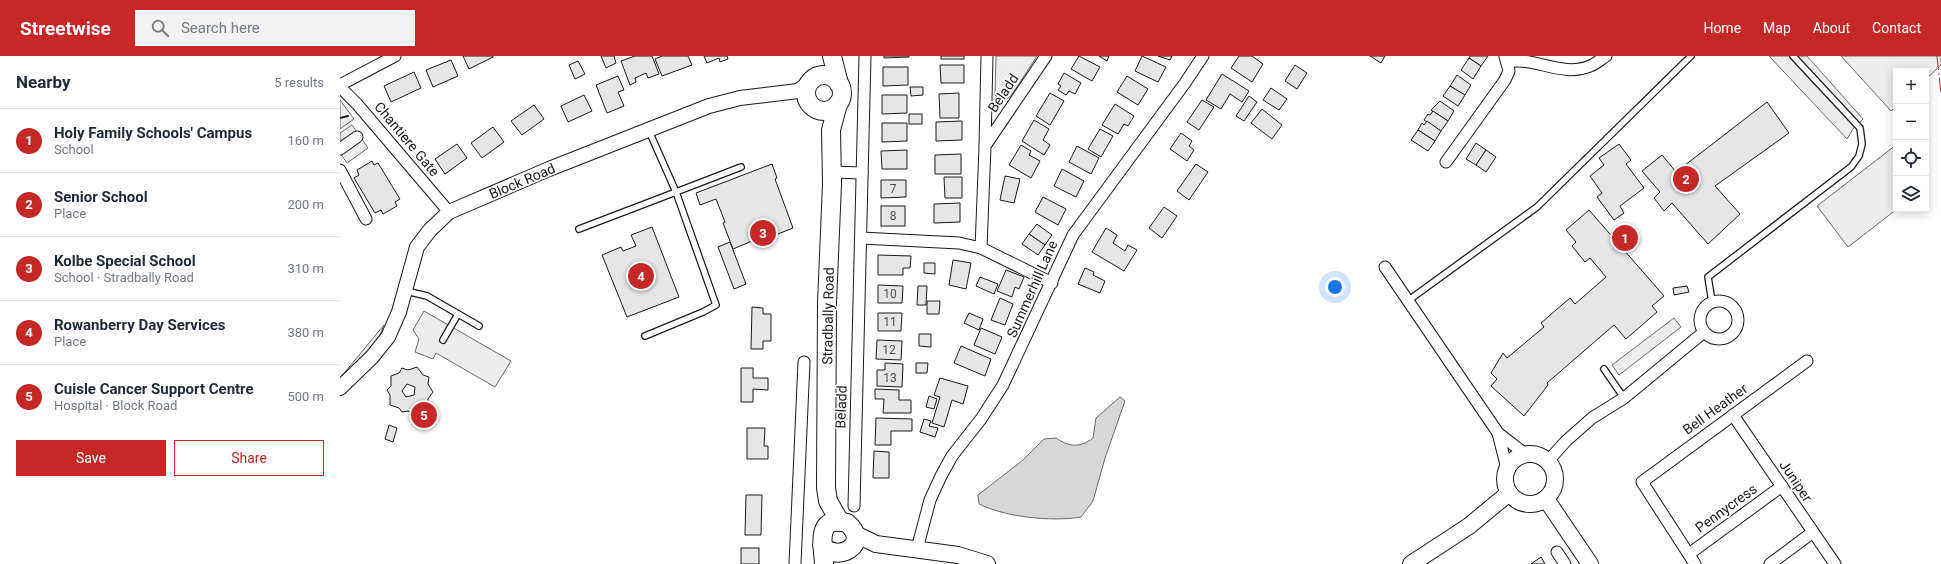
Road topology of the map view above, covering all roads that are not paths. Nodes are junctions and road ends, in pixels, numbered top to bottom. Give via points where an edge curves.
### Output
1 (395, 56) edge
2 (832, 56) edge
3 (864, 56) edge
4 (987, 56) edge
5 (1046, 56) edge
6 (1202, 56) edge
7 (1606, 56) edge
8 (1692, 56) edge
9 (1793, 56) edge
10 (1506, 59) edge
11 (839, 84) junction
12 (340, 86) edge
13 (809, 91) junction
14 (838, 104) junction
15 (831, 130) junction
16 (648, 131) junction
17 (357, 137) dead end
18 (985, 146) junction
19 (340, 149) edge
20 (1446, 162) dead end
21 (741, 166) dead end
22 (340, 170) edge
23 (832, 172) junction
24 (862, 173) junction
25 (676, 192) junction
26 (449, 212) junction
27 (366, 219) dead end
28 (579, 229) dead end
29 (861, 238) junction
30 (981, 248) junction
31 (1385, 267) dead end
32 (1052, 283) junction
33 (405, 291) junction
34 (1409, 300) junction
35 (1712, 302) junction
36 (458, 314) junction
37 (478, 326) dead end
38 (1704, 332) junction
39 (644, 336) dead end
40 (443, 340) dead end
41 (1807, 361) dead end
42 (804, 362) dead end
43 (1604, 369) dead end
44 (340, 388) edge
45 (1624, 398) junction
46 (1733, 415) junction
47 (1498, 433) junction
48 (1525, 454) junction
49 (1548, 461) junction
50 (1507, 469) junction
51 (1782, 486) junction
52 (1509, 493) junction
53 (1546, 499) junction
54 (828, 501) junction
55 (854, 506) dead end
56 (840, 522) junction
57 (1813, 532) junction
58 (855, 534) junction
59 (876, 544) junction
60 (917, 549) junction
61 (824, 552) edge
62 (1557, 552) dead end
63 (850, 553) junction
64 (1689, 554) junction
65 (795, 564) edge
66 (987, 564) edge
67 (1410, 564) edge
68 (1565, 564) edge
69 (1590, 564) edge
70 (1695, 564) edge
71 (1770, 564) edge
72 (1835, 564) edge

1 - 12 street, Chantiere Gate
2 - 11 main road
2 - 13 main road
3 - 24 street, Beladd
4 - 18 street, Beladd
5 - 18 street, Beladd
6 - 32 street, Summerhill Lane via 1185,84 1073,235
7 - 10 street via 1591,66 1568,70 1527,59
8 - 34 lane via 1537,207
9 - 35 lane via 1860,128 1862,144 1859,156 1851,167 1708,278
10 - 20 street via 1510,71 1505,80
11 - 13 main road via 828,76
11 - 14 main road via 841,97
12 - 26 street, Chantiere Gate
13 - 14 main road via 827,111
13 - 15 main road
13 - 16 street, Block Road via 740,98 709,106
14 - 15 main road, Stradbally Road
15 - 23 main road, Stradbally Road
16 - 25 lane
16 - 26 street, Block Road via 549,169
17 - 19 street
18 - 30 street, Beladd
21 - 25 lane
22 - 27 street
23 - 24 street
23 - 54 main road, Stradbally Road via 827,303
24 - 29 street, Beladd
25 - 28 lane
25 - 39 lane via 716,305
26 - 33 street, Block Road via 417,247
29 - 30 street via 959,243
29 - 55 street, Beladd
30 - 32 street
31 - 34 street
32 - 60 street, Summerhill Lane via 1003,385 940,476 930,500
33 - 36 lane via 427,296
33 - 44 street, Block Road via 388,337 372,357
34 - 47 street
35 - 38 street via 1701,315 1700,321
35 - 38 street via 1729,304 1737,313 1737,324 1731,334 1720,338 1714,338
36 - 37 lane
36 - 40 lane
38 - 45 street
41 - 46 street, Bell Heather
42 - 65 street
43 - 45 lane
45 - 49 street via 1592,418
46 - 51 street, Juniper
46 - 64 street, Bell Heather via 1642,482
47 - 48 street
47 - 50 street
48 - 49 main road via 1542,456
48 - 50 main road via 1514,460
49 - 53 main road via 1553,468 1555,485
50 - 52 main road via 1505,477
51 - 57 street, Juniper
51 - 64 street, Pennycress
52 - 53 main road via 1515,499 1526,503 1538,503
52 - 67 main road via 1469,526
53 - 69 main road
54 - 56 main road, Stradbally Road
54 - 61 main road, Stradbally Road
56 - 58 main road via 846,523
56 - 61 main road via 833,522
57 - 71 street
57 - 72 street, Juniper
58 - 59 main road
58 - 63 main road via 856,540
59 - 60 main road
59 - 63 main road
60 - 66 main road via 958,555
61 - 63 main road via 844,556
62 - 68 street
64 - 70 street

